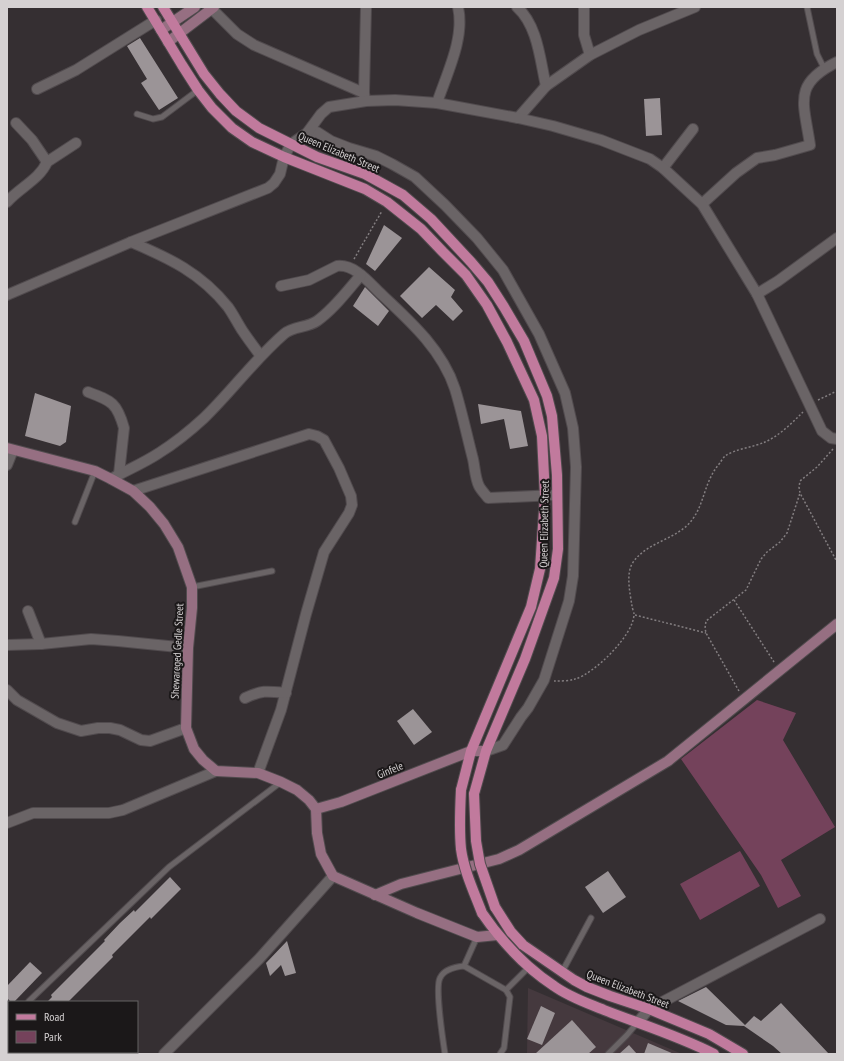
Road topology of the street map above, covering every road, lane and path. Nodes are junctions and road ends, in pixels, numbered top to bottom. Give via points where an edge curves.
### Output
1 (147, 7) edge
2 (163, 7) edge
3 (195, 7) edge
4 (366, 7) edge
5 (458, 7) edge
6 (517, 7) edge
7 (584, 7) edge
8 (695, 7) edge
9 (807, 7) edge
10 (213, 8) edge
11 (156, 20) junction
12 (172, 22) junction
13 (161, 30) junction
14 (179, 33) junction
15 (168, 42) junction
16 (590, 55) junction
17 (837, 62) edge
18 (824, 68) junction
19 (546, 86) junction
20 (37, 89) dead end
21 (198, 90) junction
22 (365, 97) junction
23 (437, 103) junction
24 (137, 114) dead end
25 (518, 118) junction
26 (16, 123) dead end
27 (693, 129) dead end
28 (307, 133) junction
29 (76, 143) dead end
30 (291, 144) junction
31 (284, 157) junction
32 (47, 162) junction
33 (663, 168) junction
34 (7, 202) edge
35 (387, 202) junction
36 (702, 204) junction
37 (837, 238) edge
38 (131, 242) junction
39 (349, 268) junction
40 (361, 275) junction
41 (281, 286) dead end
42 (757, 294) junction
43 (7, 295) edge
44 (260, 355) junction
45 (837, 391) edge
46 (88, 392) dead end
47 (809, 404) junction
48 (837, 439) edge
49 (837, 444) edge
50 (10, 449) edge
51 (7, 465) edge
52 (94, 471) junction
53 (115, 476) junction
54 (133, 491) junction
55 (800, 493) junction
56 (557, 495) junction
57 (545, 496) junction
58 (75, 522) dead end
59 (837, 562) edge
60 (272, 571) dead end
61 (192, 586) junction
62 (734, 600) junction
63 (28, 611) dead end
64 (634, 614) junction
65 (837, 624) edge
66 (706, 632) junction
67 (41, 644) junction
68 (7, 645) edge
69 (188, 648) junction
70 (780, 670) junction
71 (544, 680) junction
72 (7, 690) edge
73 (286, 693) junction
74 (245, 698) dead end
75 (744, 699) junction
76 (186, 728) junction
77 (472, 751) junction
78 (486, 751) junction
79 (216, 771) junction
80 (258, 773) junction
81 (281, 782) junction
82 (316, 809) junction
83 (7, 823) edge
84 (333, 876) junction
85 (375, 895) junction
86 (591, 918) dead end
87 (820, 919) dead end
88 (497, 935) junction
89 (477, 937) junction
90 (464, 966) junction
91 (528, 968) junction
92 (561, 973) junction
93 (506, 990) junction
94 (29, 1001) dead end
95 (650, 1009) junction
96 (638, 1022) junction
97 (164, 1054) edge
98 (445, 1054) edge
99 (500, 1054) edge
100 (608, 1054) edge
101 (714, 1054) edge
102 (743, 1054) edge

1 - 11 main road, Queen Elizabeth Street
2 - 12 main road, Queen Elizabeth Street
3 - 12 street
4 - 22 street
5 - 23 street via 459,40
6 - 19 street via 530,24
7 - 16 street via 584,35
8 - 16 street via 639,30
9 - 18 lane via 817,54
10 - 14 street
10 - 22 street via 237,34 254,45
11 - 13 main road, Queen Elizabeth Street
11 - 20 street via 76,70
12 - 13 street
12 - 14 main road, Queen Elizabeth Street
13 - 15 main road, Queen Elizabeth Street
14 - 15 street
14 - 30 main road, Queen Elizabeth Street via 204,74 236,112 259,128
15 - 21 main road, Queen Elizabeth Street
16 - 19 street
17 - 18 street
18 - 36 street via 810,80 804,92 810,145 757,158
19 - 25 street
21 - 24 lane via 162,116 153,119
21 - 31 main road, Queen Elizabeth Street via 232,128 252,142
22 - 23 street
22 - 28 street via 329,107
23 - 25 street
25 - 33 street via 601,140 650,159
26 - 32 street
27 - 33 street
28 - 30 street
28 - 71 street via 317,132 343,145 376,156 415,177 478,238 503,270 539,334 555,369 565,393 573,428 576,467 574,576
29 - 32 street
30 - 31 street
30 - 56 main road, Queen Elizabeth Street via 317,157 365,174 403,195 431,219 488,282 524,341 547,396 552,416
31 - 35 main road, Queen Elizabeth Street via 365,189
31 - 38 street via 280,174 268,188
32 - 34 street via 44,170
33 - 36 street
35 - 39 path
35 - 57 main road, Queen Elizabeth Street via 421,229 466,275 507,342 537,412 542,436
36 - 42 street
37 - 42 street
38 - 43 street
38 - 44 street via 185,267 208,285 228,307
39 - 40 street
39 - 41 street via 336,266 309,280
40 - 44 street via 316,321 285,332
40 - 57 street via 417,328 448,372 461,410 479,486 488,498
42 - 47 street
44 - 53 street via 205,417 186,434 160,453
45 - 47 path
46 - 53 street via 113,404 123,422
47 - 48 street via 822,431
47 - 64 path via 784,429 766,442 726,456 715,469 692,520 683,529 641,554 632,564 628,573
49 - 55 path via 817,467 800,481
50 - 51 street
50 - 52 street, Shewareged Gedle Street
52 - 53 street, Shewareged Gedle Street
52 - 58 lane
53 - 54 street, Shewareged Gedle Street
54 - 61 street, Shewareged Gedle Street via 164,524 178,547
54 - 73 street via 309,434 324,440 339,468 351,496 352,505 324,552
55 - 59 path
55 - 62 path via 786,533 761,559 746,590
56 - 57 street
56 - 78 main road, Queen Elizabeth Street via 558,549 554,578 525,659
57 - 77 main road, Queen Elizabeth Street via 540,569 531,607
60 - 61 lane
61 - 69 street, Shewareged Gedle Street
62 - 66 path via 706,622
62 - 70 path
63 - 67 street
64 - 66 path
64 - 71 path via 624,637 592,671 575,680
65 - 70 street
66 - 75 path
67 - 68 street
67 - 69 street via 91,640
69 - 76 street, Shewareged Gedle Street
70 - 75 street
71 - 78 street via 503,746
72 - 76 street via 18,700 57,723 81,731 110,728 150,741
73 - 74 street via 265,691
73 - 80 street
75 - 85 street via 668,761 519,850 499,859 401,884
76 - 79 street, Shewareged Gedle Street via 194,749
77 - 78 street
77 - 82 street, Ginfele via 341,802
77 - 88 main road, Queen Elizabeth Street, bridge via 461,790 461,849 468,879 482,913
78 - 92 main road, Queen Elizabeth Street, bridge via 474,794 476,841 480,864 495,907 512,932 523,946
79 - 80 street
79 - 83 street via 123,810 109,813 33,813
80 - 81 street
81 - 82 street via 297,790
81 - 94 lane via 170,867
82 - 84 street via 321,854
84 - 85 street
84 - 97 street via 259,960
85 - 89 street
86 - 92 lane
87 - 95 street
88 - 89 street
88 - 91 main road, Queen Elizabeth Street
89 - 90 lane
90 - 93 lane
90 - 98 lane via 446,971 439,979
91 - 93 lane
91 - 96 main road, Queen Elizabeth Street via 581,1001
92 - 95 main road, Queen Elizabeth Street via 587,987
93 - 99 lane via 510,997 504,1048
95 - 96 street
95 - 102 main road, Queen Elizabeth Street via 708,1034
96 - 100 lane
96 - 101 main road, Queen Elizabeth Street

